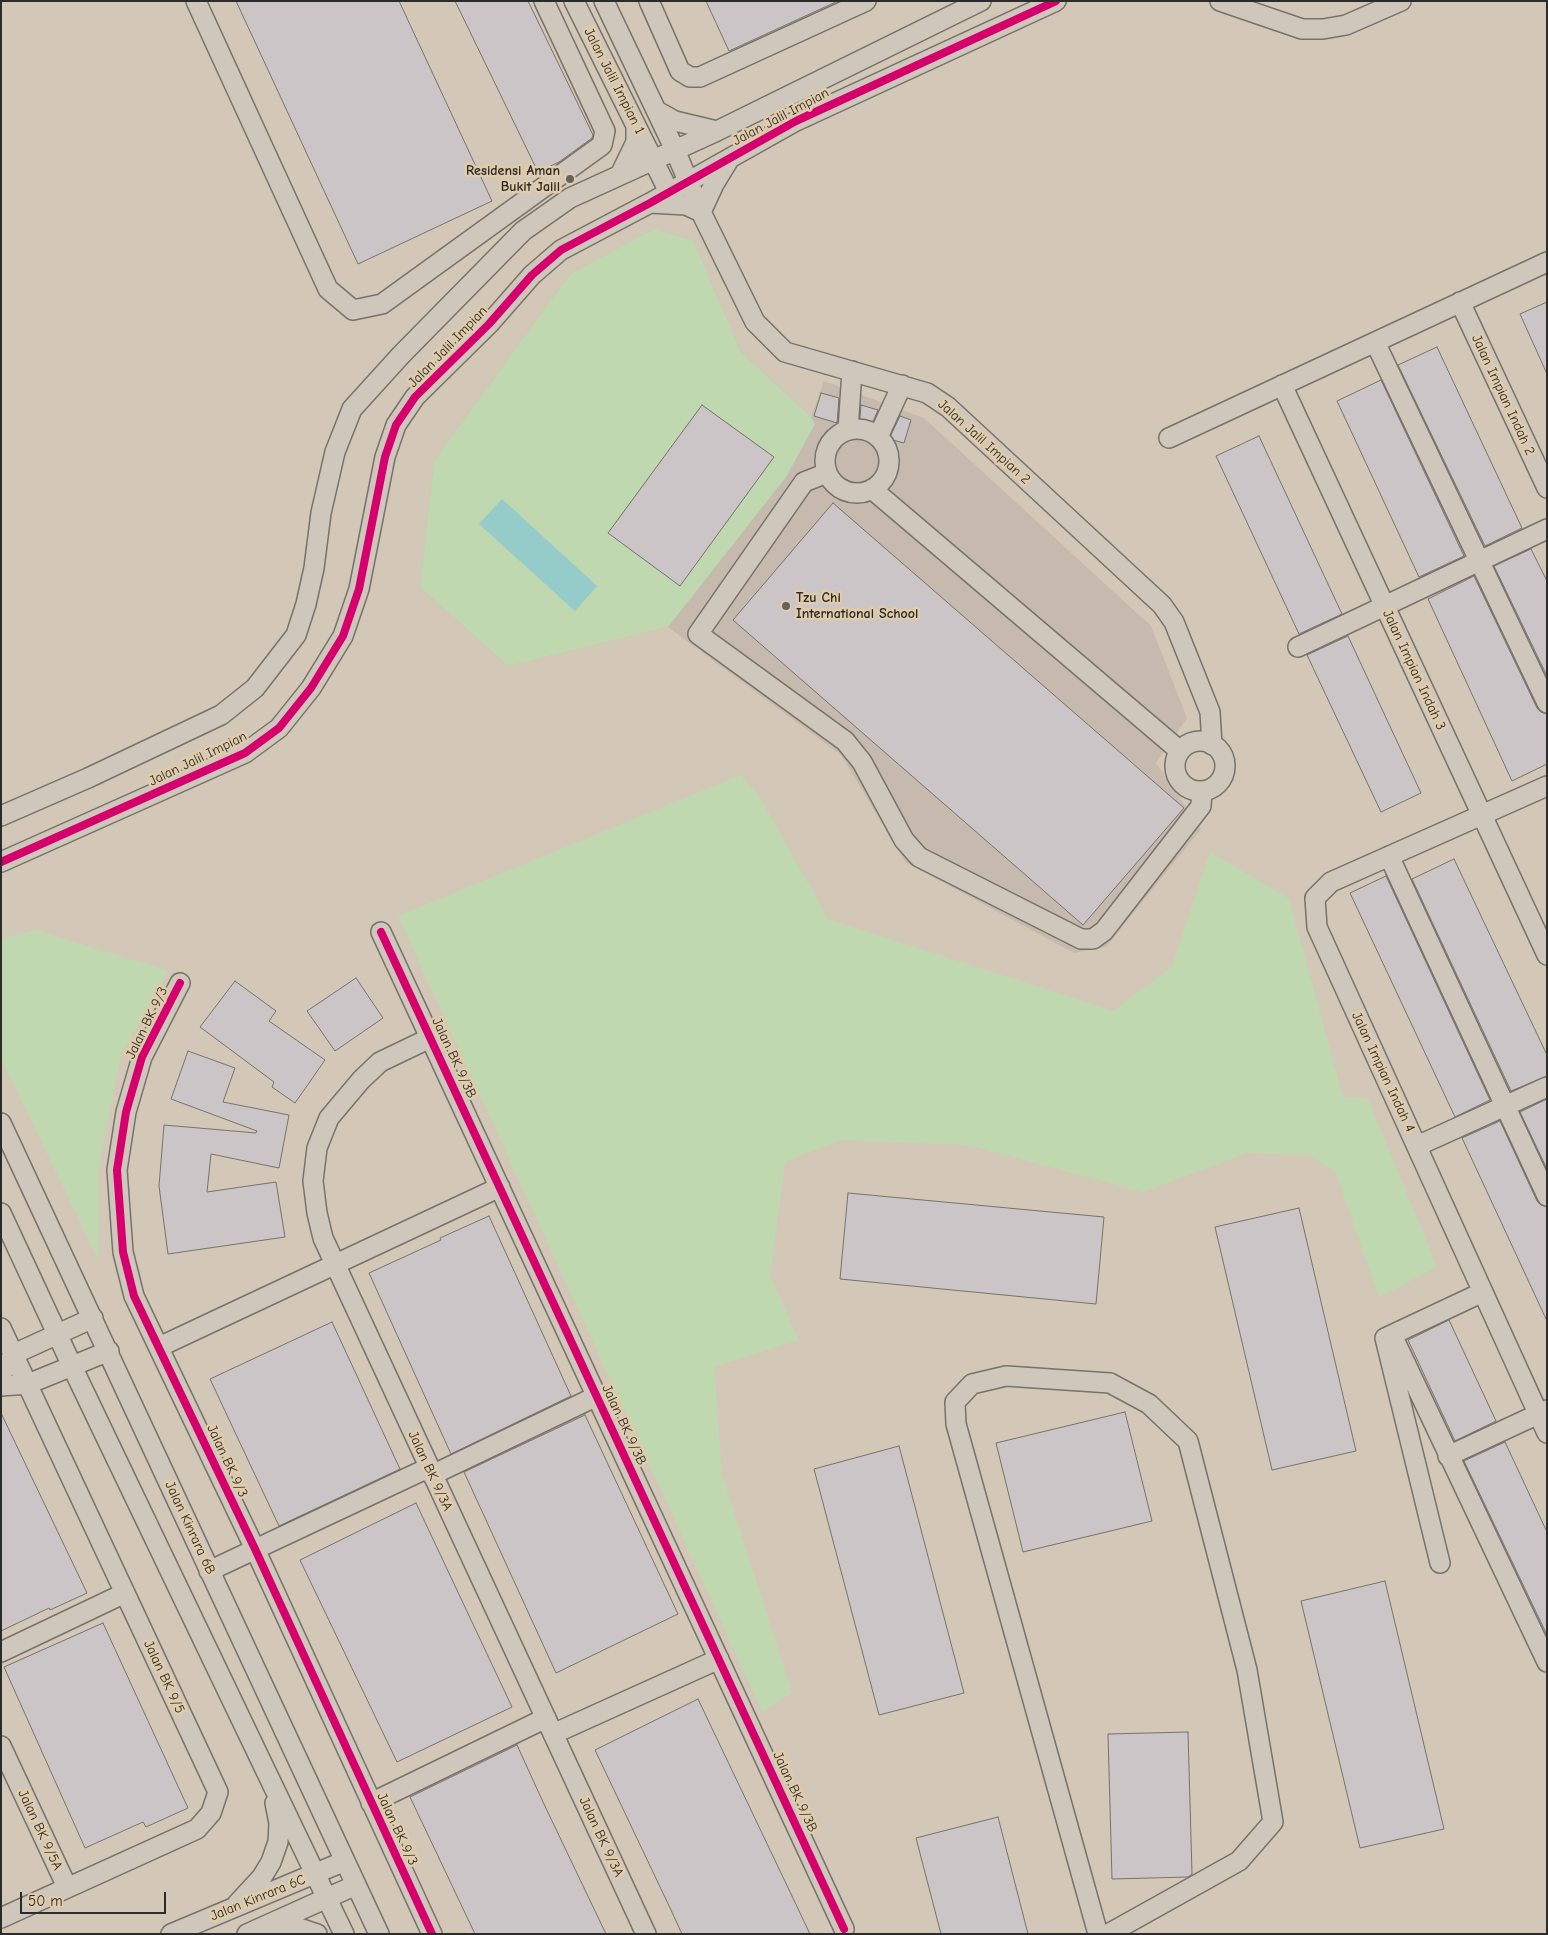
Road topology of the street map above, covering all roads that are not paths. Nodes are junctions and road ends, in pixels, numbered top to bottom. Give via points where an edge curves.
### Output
1 (196, 1) edge
2 (544, 1) edge
3 (574, 1) edge
4 (604, 1) edge
5 (648, 1) edge
6 (866, 1) edge
7 (981, 1) edge
8 (1056, 1) edge
9 (1220, 1) edge
10 (1401, 1) edge
11 (657, 111) junction
12 (636, 126) junction
13 (717, 131) junction
14 (675, 150) junction
15 (730, 158) junction
16 (654, 160) junction
17 (620, 175) junction
18 (688, 181) junction
19 (669, 192) junction
20 (650, 203) junction
21 (701, 212) junction
22 (1547, 262) edge
23 (1460, 302) junction
24 (1375, 342) junction
25 (852, 371) junction
26 (902, 385) junction
27 (1282, 385) junction
28 (848, 430) junction
29 (878, 437) junction
30 (1168, 438) dead end
31 (827, 473) junction
32 (1547, 488) edge
33 (872, 489) junction
34 (1547, 529) edge
35 (1479, 561) junction
36 (1384, 606) junction
37 (1298, 647) dead end
38 (1547, 703) edge
39 (1212, 745) junction
40 (1180, 751) junction
41 (1547, 786) edge
42 (1202, 791) junction
43 (1482, 815) junction
44 (1, 816) edge
45 (1389, 856) junction
46 (1, 862) edge
47 (381, 932) dead end
48 (1547, 955) edge
49 (180, 983) dead end
50 (430, 1038) junction
51 (1547, 1087) edge
52 (1505, 1106) junction
53 (1, 1123) edge
54 (1417, 1146) junction
55 (500, 1187) junction
56 (1547, 1196) edge
57 (1, 1213) edge
58 (334, 1265) junction
59 (1483, 1292) junction
60 (93, 1318) junction
61 (1, 1328) edge
62 (57, 1333) junction
63 (1392, 1335) junction
64 (159, 1347) junction
65 (109, 1351) junction
66 (14, 1354) junction
67 (72, 1366) junction
68 (1, 1374) edge
69 (28, 1384) junction
70 (1, 1386) edge
71 (597, 1396) junction
72 (1542, 1412) edge
73 (1547, 1433) edge
74 (1448, 1456) junction
75 (430, 1471) junction
76 (255, 1549) junction
77 (1440, 1563) dead end
78 (209, 1571) junction
79 (125, 1593) junction
80 (1, 1652) edge
81 (719, 1659) junction
82 (1547, 1662) edge
83 (549, 1726) junction
84 (1, 1746) edge
85 (271, 1781) junction
86 (371, 1804) junction
87 (345, 1861) junction
88 (316, 1875) junction
89 (356, 1885) junction
90 (67, 1887) junction
91 (327, 1898) junction
92 (233, 1908) junction
93 (1, 1918) edge
94 (844, 1928) dead end
95 (255, 1931) edge
96 (170, 1934) edge
97 (317, 1934) edge
98 (344, 1934) edge
99 (378, 1934) edge
100 (432, 1934) edge
101 (646, 1934) edge
102 (1098, 1934) edge
103 (1108, 1934) edge

1 - 2 street via 328,289 353,310 382,304 602,145 606,131
3 - 12 street, Jalan Jalil Impian 1
4 - 11 street, Jalan Jalil Impian 1
5 - 6 street via 680,71 690,77 700,77
7 - 13 street, Jalan Jalil Impian
8 - 15 street, Jalan Jalil Impian via 796,121
9 - 10 street via 1302,29 1323,29 1346,25
11 - 13 street via 675,121
11 - 14 street, Jalan Jalil Impian 1
12 - 16 street, Jalan Jalil Impian 1
12 - 17 street via 636,142
13 - 14 street, Jalan Jalil Impian
14 - 16 street, Jalan Jalil Impian
14 - 18 street, Jalan Jalil Impian 1
15 - 18 street, Jalan Jalil Impian
15 - 21 street
16 - 17 street, Jalan Jalil Impian
16 - 19 street, Jalan Jalil Impian 1
17 - 44 street, Jalan Jalil Impian via 570,198 523,231 352,409 335,452 312,577 296,636 255,688 222,715
18 - 19 street, Jalan Jalil Impian
18 - 21 street, Jalan Jalil Impian 2
19 - 20 street, Jalan Jalil Impian
20 - 21 street via 686,205
20 - 46 street, Jalan Jalil Impian via 561,250 532,275 489,324 415,397 396,426 385,457 359,590 343,636 311,688 279,728 245,753
21 - 25 street, Jalan Jalil Impian 2 via 755,322 785,352
22 - 23 street
23 - 24 street
23 - 32 street, Jalan Impian Indah 2
24 - 27 street
24 - 35 street
25 - 26 street, Jalan Jalil Impian 2
25 - 28 street
26 - 29 street
26 - 39 street, Jalan Jalil Impian 2 via 927,392 948,407 1162,605 1174,622 1210,712
27 - 30 street
27 - 36 street, Jalan Impian Indah 3
28 - 29 street via 869,431
28 - 31 street via 831,442 826,452
29 - 33 street via 885,445 889,466 885,476
31 - 33 street via 841,489 861,493
31 - 42 street via 804,482 698,634 845,741 862,762 904,840 919,857 1081,939 1093,938 1104,931 1201,806
33 - 40 street
34 - 35 street
35 - 36 street
35 - 38 street
36 - 37 street
36 - 43 street, Jalan Impian Indah 3
39 - 40 street via 1191,742
39 - 42 street via 1222,756 1224,772 1216,785
40 - 42 street via 1176,758 1176,774 1186,787
41 - 43 street, Jalan Impian Indah 4
43 - 45 street, Jalan Impian Indah 4
43 - 48 street, Jalan Impian Indah 3
45 - 52 street
45 - 54 street, Jalan Impian Indah 4 via 1330,882 1315,898 1317,927
47 - 50 street, Jalan BK 9/3B
49 - 64 street, Jalan BK 9/3 via 142,1058 126,1112 117,1170 123,1252 134,1296
50 - 55 street, Jalan BK 9/3B
50 - 58 street, Jalan BK 9/3A via 380,1062 329,1118 317,1148 313,1181 323,1238
51 - 52 street
52 - 54 street
52 - 56 street
53 - 60 street, Jalan Kinrara 6B
54 - 59 street, Jalan Impian Indah 4
55 - 58 street
55 - 71 street, Jalan BK 9/3B
57 - 62 street
58 - 64 street
58 - 75 street, Jalan BK 9/3A
59 - 63 street
59 - 72 street, Jalan Impian Indah 4
60 - 62 street
60 - 65 street, Jalan Kinrara 6B
61 - 66 street, Jalan BK 9/5
62 - 66 street
62 - 67 street
63 - 74 street
63 - 77 street via 1385,1338
64 - 76 street, Jalan BK 9/3
65 - 67 street
65 - 78 street, Jalan Kinrara 6B
66 - 68 street
66 - 69 street, Jalan BK 9/5
67 - 69 street
67 - 85 street
69 - 70 street
69 - 79 street, Jalan BK 9/5
71 - 75 street
71 - 81 street, Jalan BK 9/3B
72 - 73 street, Jalan Impian Indah 4
72 - 74 street
74 - 82 street
75 - 76 street
75 - 83 street, Jalan BK 9/3A
76 - 78 street
76 - 86 street, Jalan BK 9/3
78 - 87 street, Jalan Kinrara 6B
79 - 80 street
79 - 90 street, Jalan BK 9/5 via 218,1792 211,1813 198,1829
81 - 83 street
81 - 94 street, Jalan BK 9/3B
83 - 86 street
83 - 101 street, Jalan BK 9/3A
84 - 90 street, Jalan BK 9/5A
85 - 88 street
85 - 92 street via 279,1823 278,1842 262,1877
86 - 100 street, Jalan BK 9/3
87 - 88 street, Jalan Kinrara 6C
87 - 89 street, Jalan Kinrara 6B
88 - 91 street
88 - 92 street, Jalan Kinrara 6C
89 - 91 street, Jalan Kinrara 6C
89 - 99 street, Jalan Kinrara 6B
90 - 93 street, Jalan BK 9/5
91 - 95 street, Jalan Kinrara 6C
91 - 98 street
92 - 96 street, Jalan Kinrara 6C
95 - 97 street via 279,1926
102 - 103 street via 956,1424 955,1402 972,1384 1006,1376 1110,1383 1148,1404 1188,1441 1247,1670 1273,1822 1239,1861

